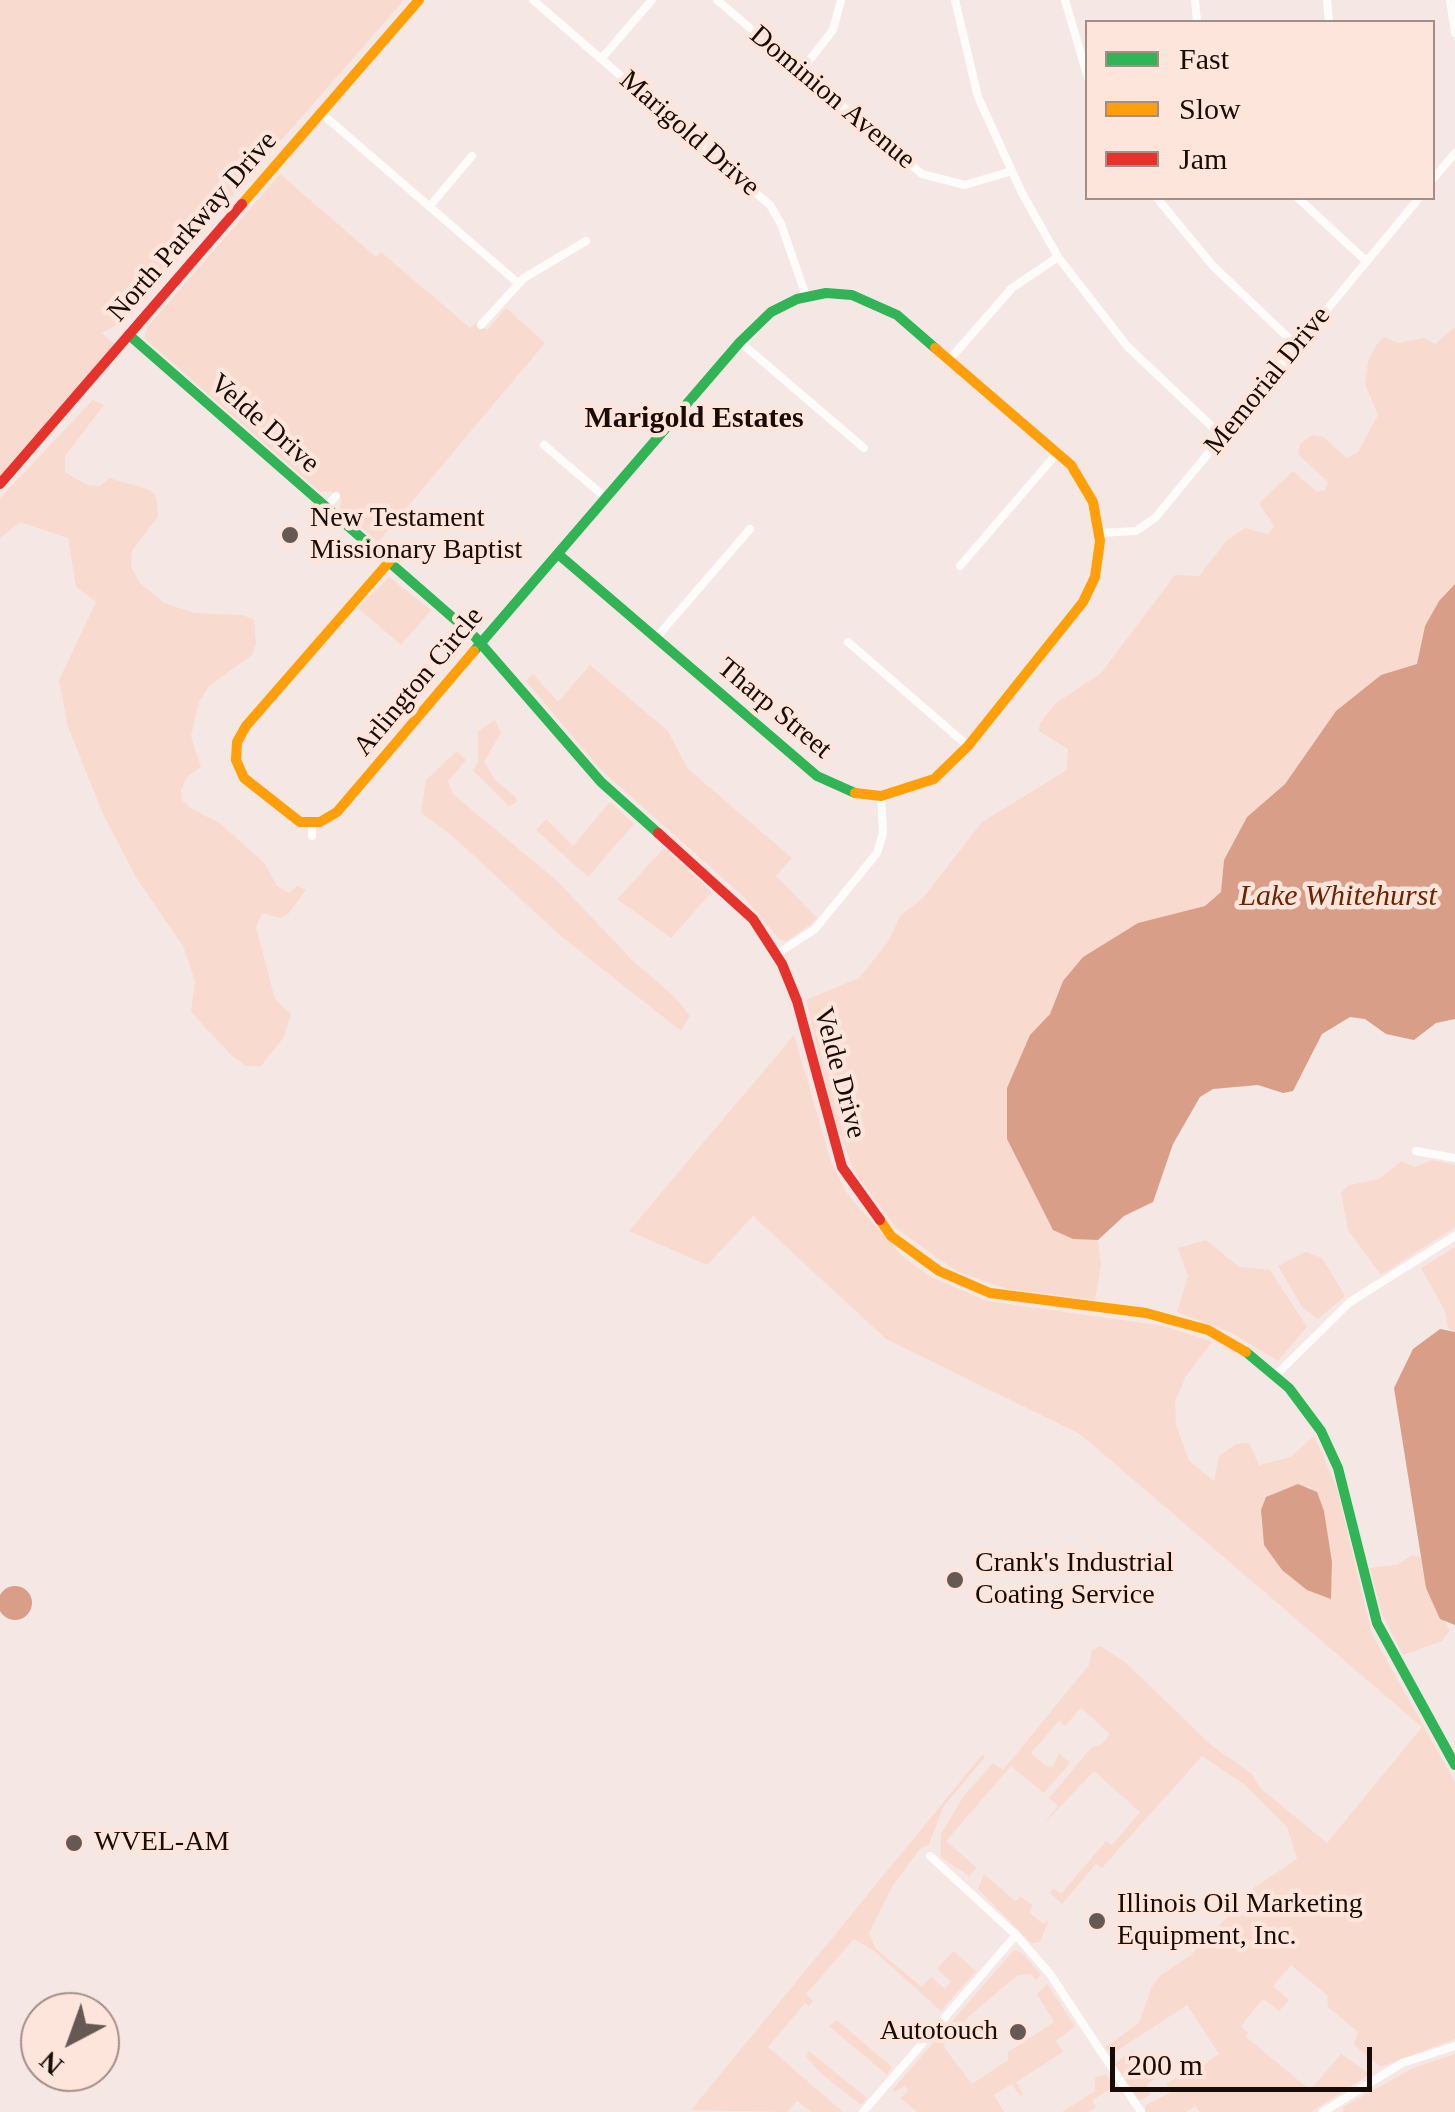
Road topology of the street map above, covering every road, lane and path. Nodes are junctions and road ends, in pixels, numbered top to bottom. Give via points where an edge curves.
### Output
1 (420, 0) edge
2 (532, 0) edge
3 (652, 0) edge
4 (717, 0) edge
5 (842, 0) edge
6 (955, 0) edge
7 (1065, 0) edge
8 (1450, 0) edge
9 (1455, 33) edge
10 (601, 58) junction
11 (1085, 68) edge
12 (800, 72) junction
13 (321, 113) junction
14 (1455, 153) edge
15 (472, 156) dead end
16 (1012, 171) junction
17 (1435, 176) edge
18 (1159, 200) edge
19 (1300, 200) edge
20 (1416, 200) edge
21 (429, 207) junction
22 (586, 241) dead end
23 (1058, 257) junction
24 (1366, 261) junction
25 (518, 283) junction
26 (806, 296) junction
27 (482, 325) dead end
28 (128, 335) junction
29 (740, 342) junction
30 (1297, 346) junction
31 (950, 359) junction
32 (1223, 437) junction
33 (544, 445) dead end
34 (864, 448) dead end
35 (1058, 452) junction
36 (0, 484) edge
37 (336, 496) dead end
38 (606, 498) junction
39 (326, 507) junction
40 (750, 529) dead end
41 (1100, 533) junction
42 (558, 554) junction
43 (389, 562) junction
44 (960, 566) dead end
45 (656, 638) junction
46 (848, 642) dead end
47 (481, 644) junction
48 (968, 746) junction
49 (881, 796) junction
50 (312, 823) junction
51 (312, 836) dead end
52 (777, 954) junction
53 (1416, 1151) dead end
54 (1455, 1158) edge
55 (1455, 1236) edge
56 (1276, 1375) junction
57 (1455, 1764) edge
58 (930, 1856) dead end
59 (1016, 1936) junction
60 (1455, 2046) edge
61 (863, 2112) edge
62 (1142, 2112) edge
63 (1323, 2112) edge

1 - 13 street, North Parkway Drive
2 - 10 street, Marigold Drive
3 - 10 street
4 - 12 street, Dominion Avenue
5 - 12 street via 832,30
6 - 16 street via 975,88
7 - 11 street
8 - 9 street
10 - 26 street, Marigold Drive via 770,204
12 - 16 street, Dominion Avenue via 930,178 965,185
13 - 21 street
13 - 28 street, North Parkway Drive
14 - 17 street
15 - 21 street
16 - 23 street
18 - 30 street via 1225,279
19 - 24 street
20 - 24 street, Memorial Drive
21 - 25 street
22 - 25 street
23 - 31 street via 1012,288
23 - 32 street via 1128,346
24 - 30 street, Memorial Drive
25 - 27 street
26 - 29 street, Arlington Circle via 771,312
26 - 31 street, Arlington Circle via 843,293 871,300
28 - 36 street, North Parkway Drive
28 - 39 street, Velde Drive
29 - 34 street
29 - 38 street, Arlington Circle
30 - 32 street, Memorial Drive
31 - 35 street, Arlington Circle
32 - 41 street, Memorial Drive via 1146,526
33 - 38 street
35 - 41 street, Arlington Circle via 1085,486
35 - 44 street
37 - 39 street
38 - 42 street, Arlington Circle
39 - 43 street, Velde Drive
40 - 45 street
41 - 48 street via 1097,568 1083,602
42 - 45 street, Tharp Street
42 - 47 street, Arlington Circle
43 - 47 street, Velde Drive
43 - 50 street via 240,737 241,773 294,820
45 - 49 street, Tharp Street via 817,776 850,793
46 - 48 street
47 - 50 street, Arlington Circle via 337,812
47 - 52 street, Velde Drive via 591,770 736,901
48 - 49 street via 934,779
49 - 52 street via 877,853 815,929
50 - 51 street
52 - 56 street, Velde Drive via 798,1001 842,1167 873,1216 903,1246 990,1293 1198,1326
53 - 54 street
55 - 56 street via 1350,1302
56 - 57 street, Velde Drive via 1328,1443 1346,1490 1373,1613
58 - 59 street
59 - 61 street
59 - 62 street via 1070,2000
60 - 63 street via 1402,2063

